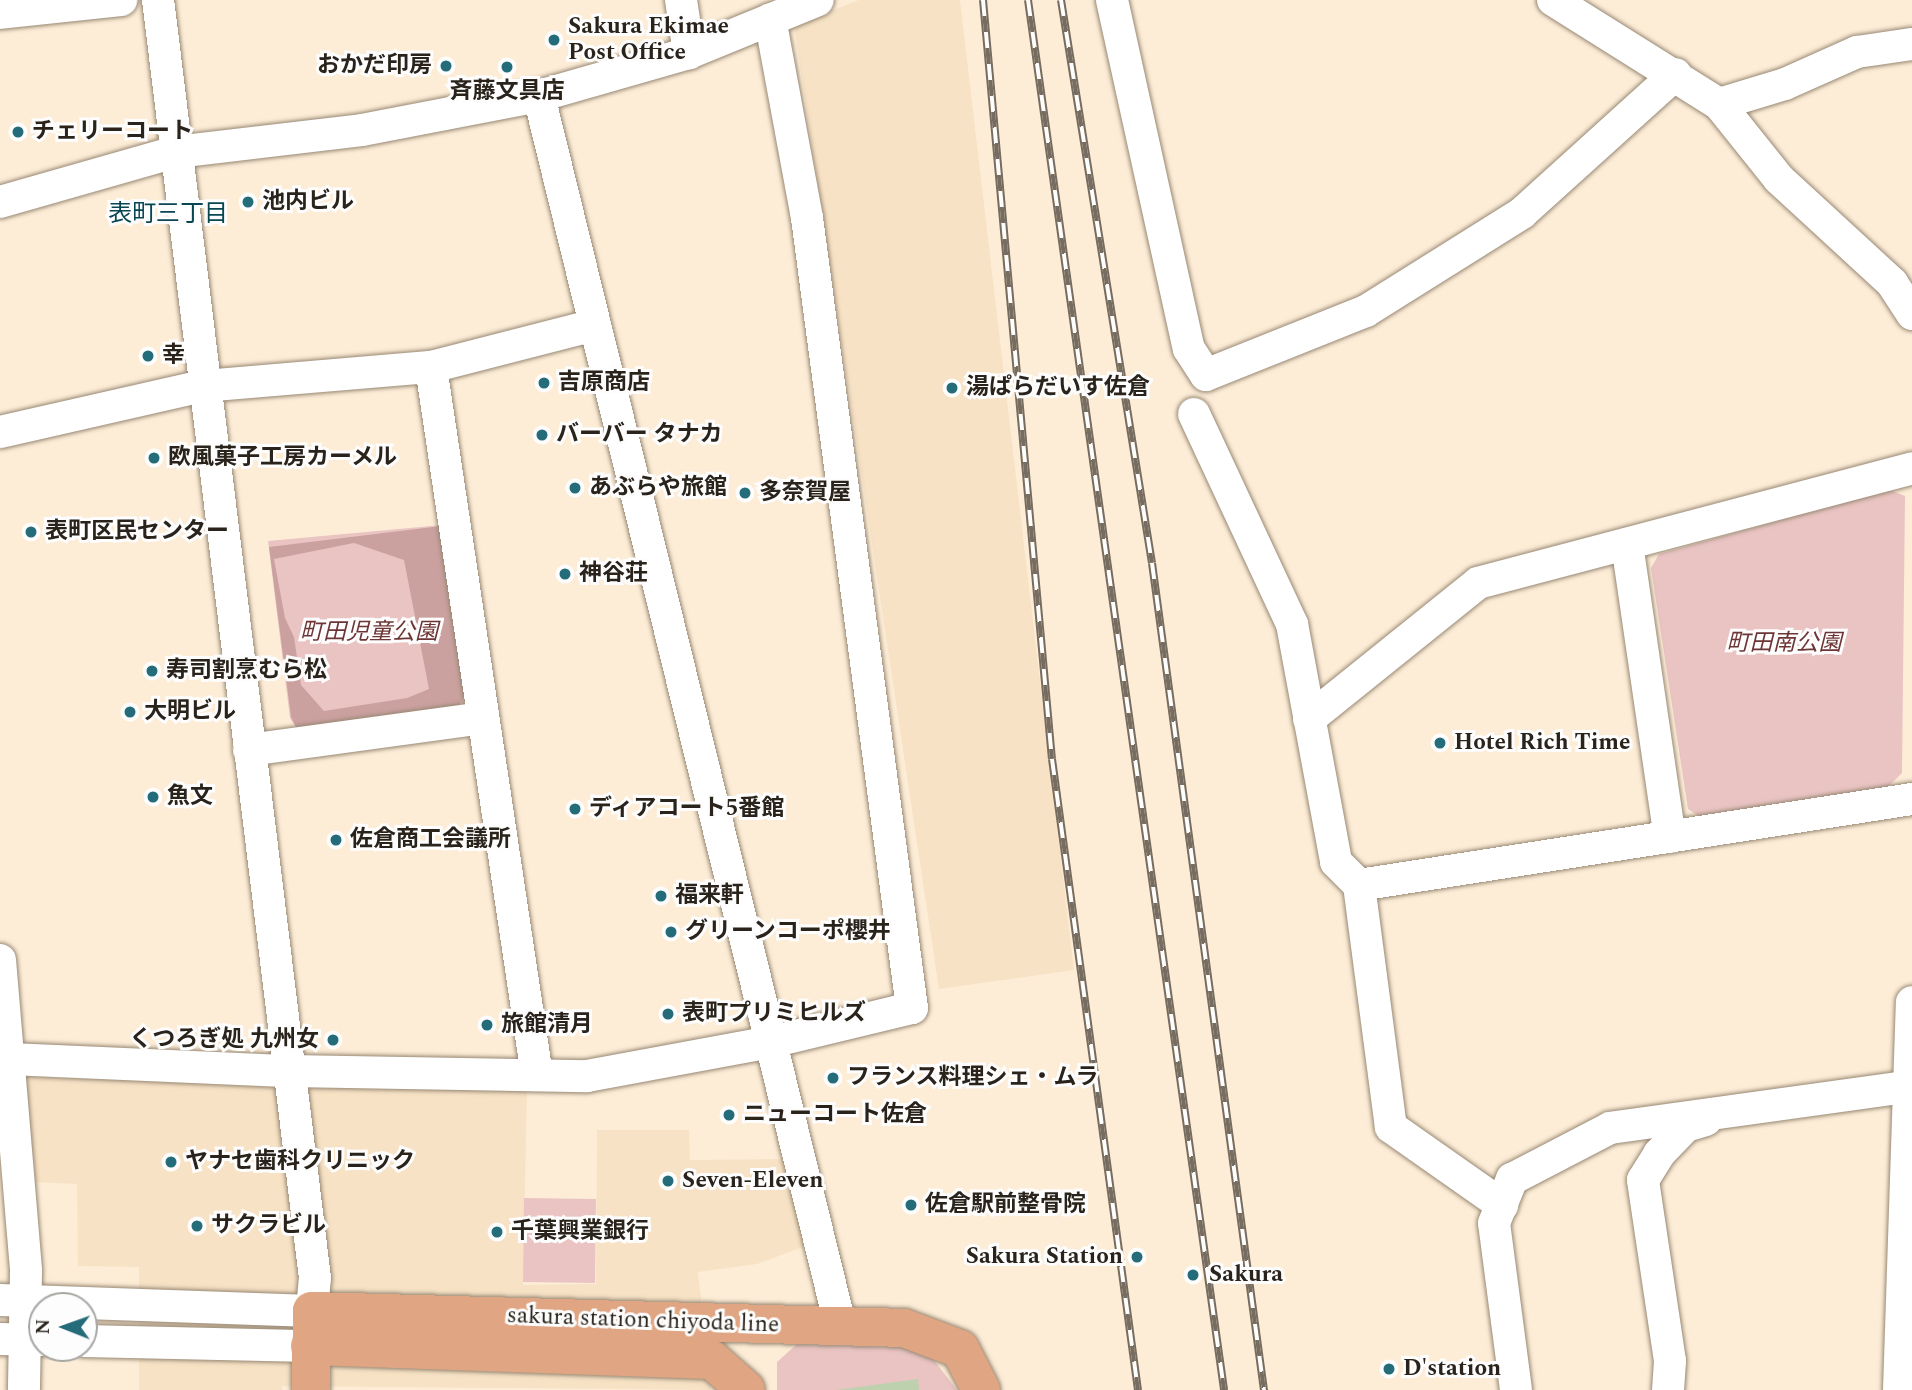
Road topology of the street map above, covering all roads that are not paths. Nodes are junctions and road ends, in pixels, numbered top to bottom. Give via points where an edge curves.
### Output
1 (121, 0) edge
2 (158, 0) edge
3 (681, 0) edge
4 (818, 0) edge
5 (1112, 0) edge
6 (1566, 3) edge
7 (0, 13) edge
8 (770, 19) junction
9 (1912, 44) edge
10 (689, 53) junction
11 (1676, 74) junction
12 (539, 96) junction
13 (1718, 104) junction
14 (176, 152) junction
15 (0, 202) edge
16 (1912, 314) edge
17 (595, 324) junction
18 (430, 367) junction
19 (203, 386) junction
20 (1194, 414) dead end
21 (0, 432) edge
22 (1912, 468) edge
23 (1627, 544) junction
24 (483, 718) junction
25 (1309, 719) junction
26 (250, 750) junction
27 (1912, 799) edge
28 (1670, 837) junction
29 (1359, 885) junction
30 (0, 960) edge
31 (1912, 1002) edge
32 (771, 1042) junction
33 (10, 1059) junction
34 (290, 1071) junction
35 (537, 1075) junction
36 (1911, 1086) edge
37 (1728, 1113) junction
38 (1502, 1205) junction
39 (14, 1300) edge
40 (841, 1328) junction
41 (311, 1329) junction
42 (23, 1339) edge
43 (98, 1340) edge
44 (24, 1390) edge
45 (311, 1390) edge
46 (746, 1390) edge
47 (981, 1390) edge
48 (1516, 1390) edge
49 (1668, 1390) edge
50 (1899, 1390) edge

1 - 7 street
2 - 14 street
3 - 10 street
4 - 8 street
5 - 11 street via 1189,349 1206,375 1366,311 1522,213
6 - 11 street
8 - 10 street
8 - 32 street via 807,218 912,1008
9 - 13 street via 1857,52 1784,85
10 - 12 street
11 - 13 street
12 - 14 street via 362,130
12 - 17 street
13 - 16 street via 1779,179 1892,284
14 - 15 street
14 - 19 street
17 - 18 street
17 - 32 street
18 - 19 street
18 - 24 street
19 - 21 street
19 - 26 street
20 - 25 street via 1292,624
22 - 23 street
23 - 25 street via 1478,583
23 - 28 street
24 - 26 street
24 - 35 street
25 - 29 street via 1336,862
26 - 34 street
27 - 28 street
28 - 29 street
29 - 38 street via 1391,1127
30 - 33 street
31 - 36 street
32 - 35 street via 587,1076
32 - 40 street
33 - 34 street
33 - 39 street
34 - 35 street
34 - 41 street via 315,1278
36 - 37 street
36 - 50 street
37 - 38 street via 1610,1128 1512,1179
37 - 49 street via 1686,1126 1643,1180 1670,1361
38 - 48 street via 1494,1223
39 - 41 street
39 - 42 street
40 - 41 main road, sakura station chiyoda line
40 - 47 main road, sakura station chiyoda line via 904,1328 960,1349
41 - 43 street
41 - 45 main road
41 - 46 main road, sakura station chiyoda line via 712,1360
42 - 44 street

